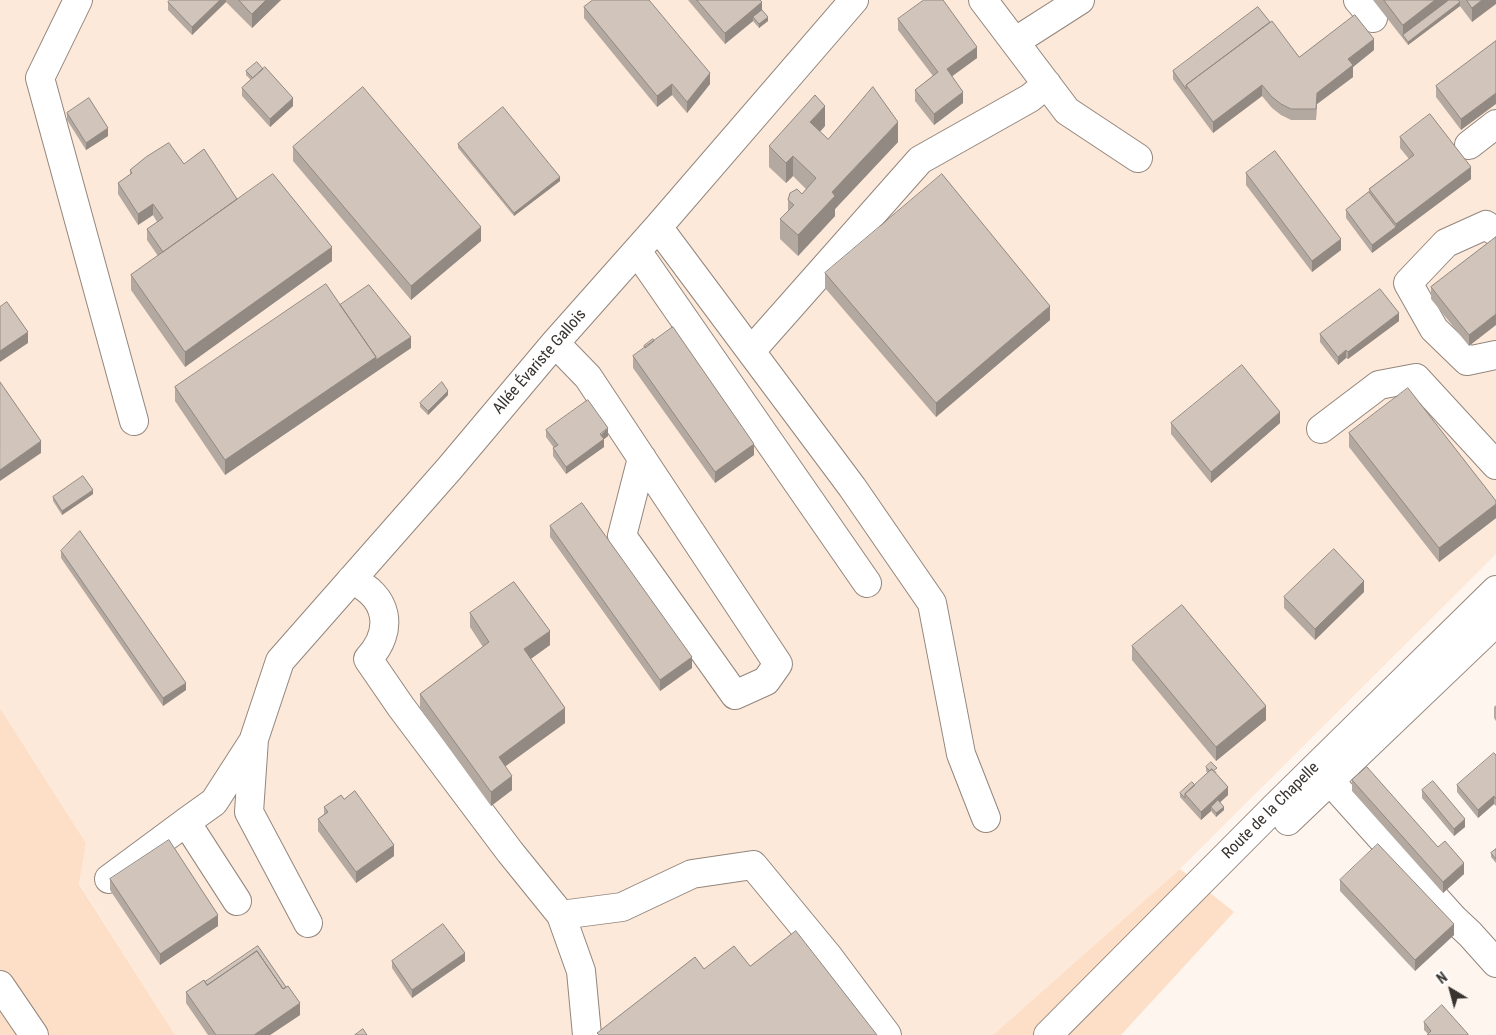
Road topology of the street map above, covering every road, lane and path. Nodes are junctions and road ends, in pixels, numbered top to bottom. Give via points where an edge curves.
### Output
1 (78, 0) edge
2 (854, 0) edge
3 (983, 0) edge
4 (1080, 0) edge
5 (1016, 42) junction
6 (1047, 84) junction
7 (1496, 124) edge
8 (1469, 146) dead end
9 (1138, 158) dead end
10 (658, 227) junction
11 (1496, 232) edge
12 (637, 251) junction
13 (555, 343) junction
14 (751, 351) junction
15 (1496, 355) edge
16 (134, 421) dead end
17 (1321, 429) dead end
18 (642, 458) junction
19 (1496, 465) edge
20 (351, 580) junction
21 (867, 583) dead end
22 (1496, 590) edge
23 (1496, 622) edge
24 (254, 740) junction
25 (1330, 781) junction
26 (986, 818) dead end
27 (186, 822) junction
28 (108, 880) edge
29 (237, 901) dead end
30 (561, 915) junction
31 (308, 923) dead end
32 (1496, 962) edge
33 (0, 985) edge
34 (34, 1035) edge
35 (587, 1035) edge
36 (887, 1035) edge
37 (1048, 1035) edge
38 (1069, 1035) edge

1 - 16 main road via 40,78
2 - 10 main road, Allée Évariste Gallois
3 - 5 main road
4 - 5 main road
5 - 6 main road
6 - 9 main road via 1067,111
6 - 14 main road via 1030,98 920,160
7 - 8 main road
10 - 12 main road, Allée Évariste Gallois
10 - 14 main road
11 - 15 main road via 1486,225 1446,243 1408,283 1434,329 1467,361
12 - 13 main road, Allée Évariste Gallois
12 - 21 main road
13 - 18 main road via 588,377
13 - 20 main road, Allée Évariste Gallois
14 - 26 main road via 932,603 961,754
17 - 19 main road via 1379,385 1416,378
18 - 18 main road via 778,664 766,681 735,695 622,536
20 - 24 main road, Allée Évariste Gallois via 280,661
20 - 30 main road via 361,584 377,599 384,615 381,642 368,659 510,852
22 - 37 main road, Route de la Chapelle
23 - 25 main road, Route de la Chapelle
24 - 27 main road via 214,802
24 - 31 main road via 249,812
25 - 32 main road via 1454,920
25 - 38 main road, Route de la Chapelle
27 - 28 main road
27 - 29 main road
30 - 35 main road via 581,972
30 - 36 main road via 622,908 692,874 753,864
33 - 34 main road

